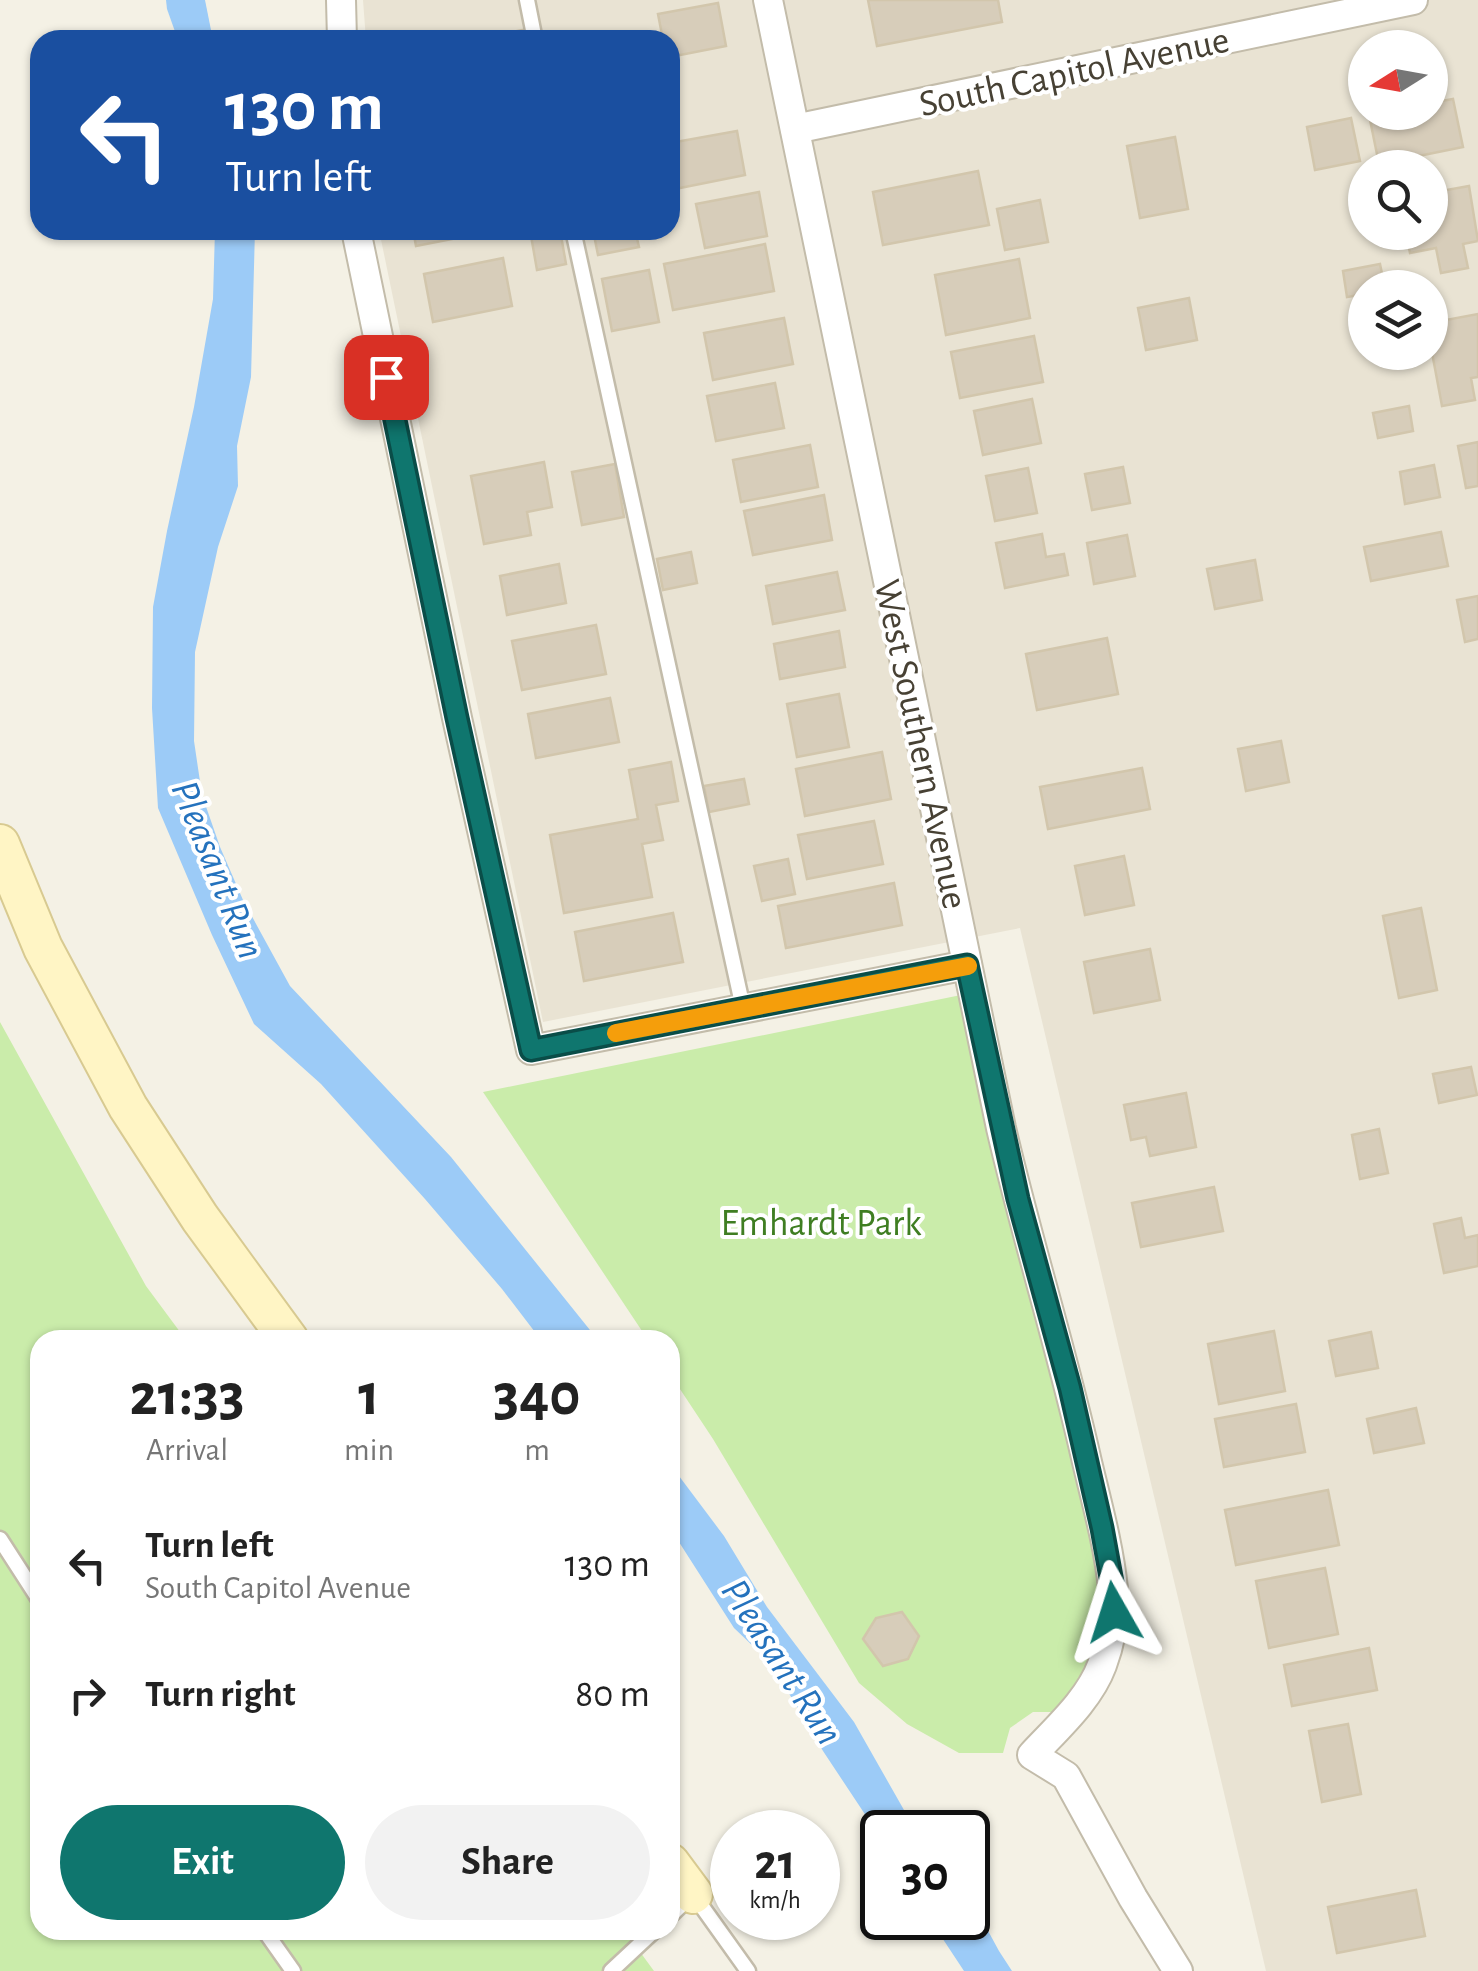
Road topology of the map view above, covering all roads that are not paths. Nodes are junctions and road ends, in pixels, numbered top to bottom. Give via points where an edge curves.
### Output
1 (341, 0) edge
2 (527, 0) edge
3 (768, 0) edge
4 (1413, 0) edge
5 (342, 30) edge
6 (533, 30) edge
7 (795, 129) junction
8 (358, 240) edge
9 (575, 240) edge
10 (0, 844) edge
11 (967, 965) junction
12 (743, 1008) junction
13 (282, 1330) edge
14 (0, 1539) edge
15 (30, 1586) edge
16 (681, 1905) edge
17 (271, 1940) edge
18 (644, 1940) edge
19 (293, 1971) edge
20 (611, 1971) edge
21 (748, 1971) edge
22 (1178, 1971) edge

1 - 5 street
2 - 6 lane
3 - 7 street, West Southern Avenue
4 - 7 street, South Capitol Avenue
7 - 11 street, West Southern Avenue
8 - 12 street via 531,1050
9 - 12 lane
10 - 13 street via 43,948 128,1108
11 - 12 street
11 - 22 street, West Southern Avenue via 1113,1588 1102,1667 1084,1698 1032,1755 1066,1776
14 - 15 lane
16 - 21 lane
17 - 19 lane
18 - 20 lane

